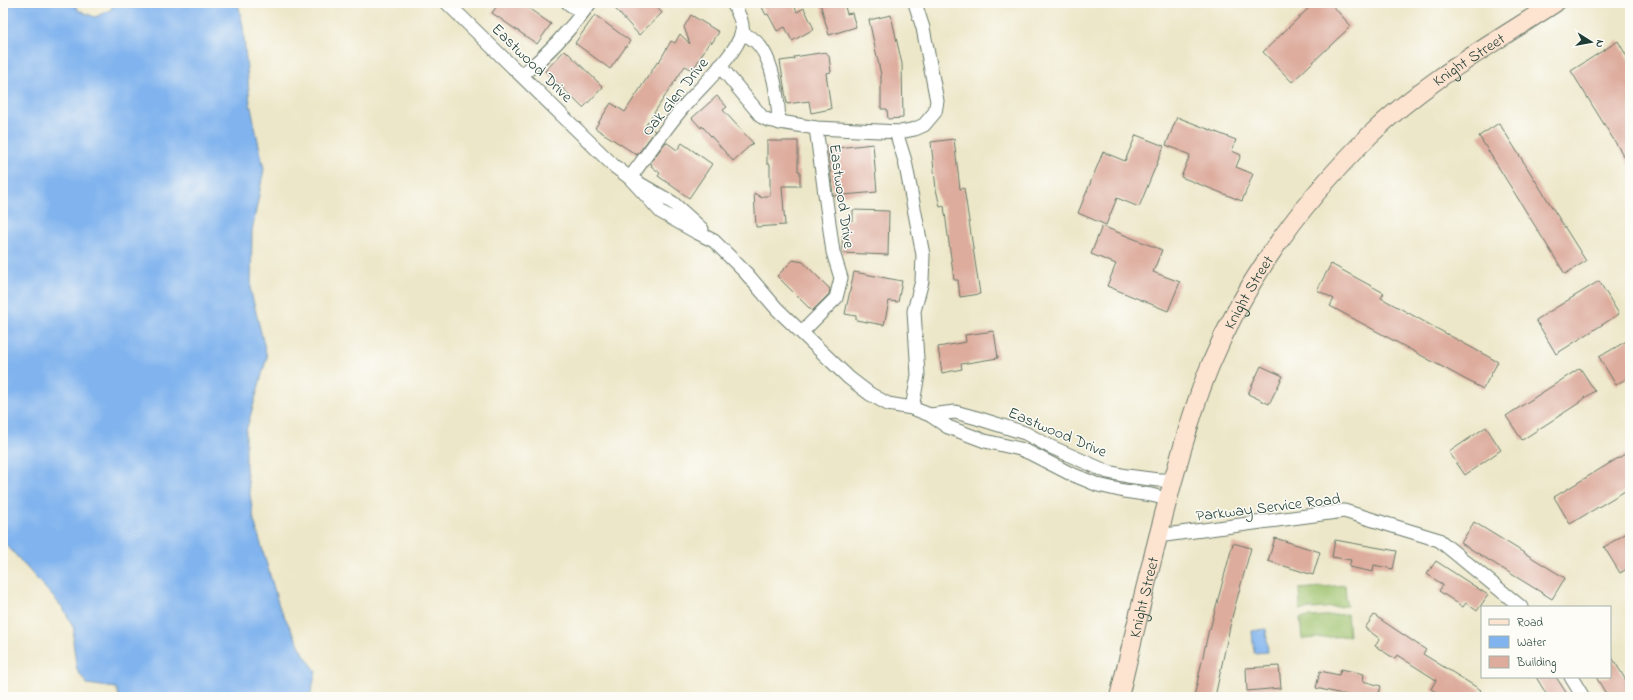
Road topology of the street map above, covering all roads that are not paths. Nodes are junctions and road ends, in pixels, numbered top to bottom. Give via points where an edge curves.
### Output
1 (447, 3) edge
2 (568, 3) edge
3 (733, 3) edge
4 (915, 3) edge
5 (1555, 3) edge
6 (586, 8) edge
7 (741, 34) junction
8 (720, 66) junction
9 (522, 75) junction
10 (779, 123) junction
11 (816, 128) junction
12 (896, 132) junction
13 (630, 178) junction
14 (802, 332) junction
15 (912, 408) junction
16 (930, 415) junction
17 (1173, 480) junction
18 (1168, 499) junction
19 (1158, 536) junction
20 (1520, 606) edge
21 (1573, 678) edge
22 (1119, 697) edge
23 (1583, 697) edge

1 - 9 street, Eastwood Drive
2 - 6 street
3 - 7 street via 742,24
4 - 12 street, Eastwood Drive via 923,28 937,106 924,125
5 - 17 street, Knight Street via 1427,87 1371,134 1322,187 1273,250 1240,304 1206,374
6 - 9 street via 544,57
7 - 8 street, Oak Glen Drive via 738,43
7 - 10 street via 747,35 765,52 772,73
8 - 10 street via 762,117
8 - 13 street, Oak Glen Drive via 680,111
9 - 13 street, Eastwood Drive via 614,166
10 - 11 street
11 - 12 street, Eastwood Drive
11 - 14 street, Eastwood Drive via 833,252 841,278 836,298
12 - 15 street via 905,161 923,255 922,281 914,311 918,375
13 - 14 street, Eastwood Drive via 661,212 714,241
14 - 15 street, Eastwood Drive via 849,378 870,394 888,404
15 - 16 street, Eastwood Drive
16 - 17 street, Eastwood Drive via 955,412 1025,433 1108,472
16 - 18 street, Eastwood Drive via 948,428 994,444 1020,449 1069,474 1098,485
17 - 18 street, Knight Street
18 - 19 street, Knight Street
19 - 20 street, Parkway Service Road via 1344,511 1439,540
19 - 22 street, Knight Street
21 - 23 street

